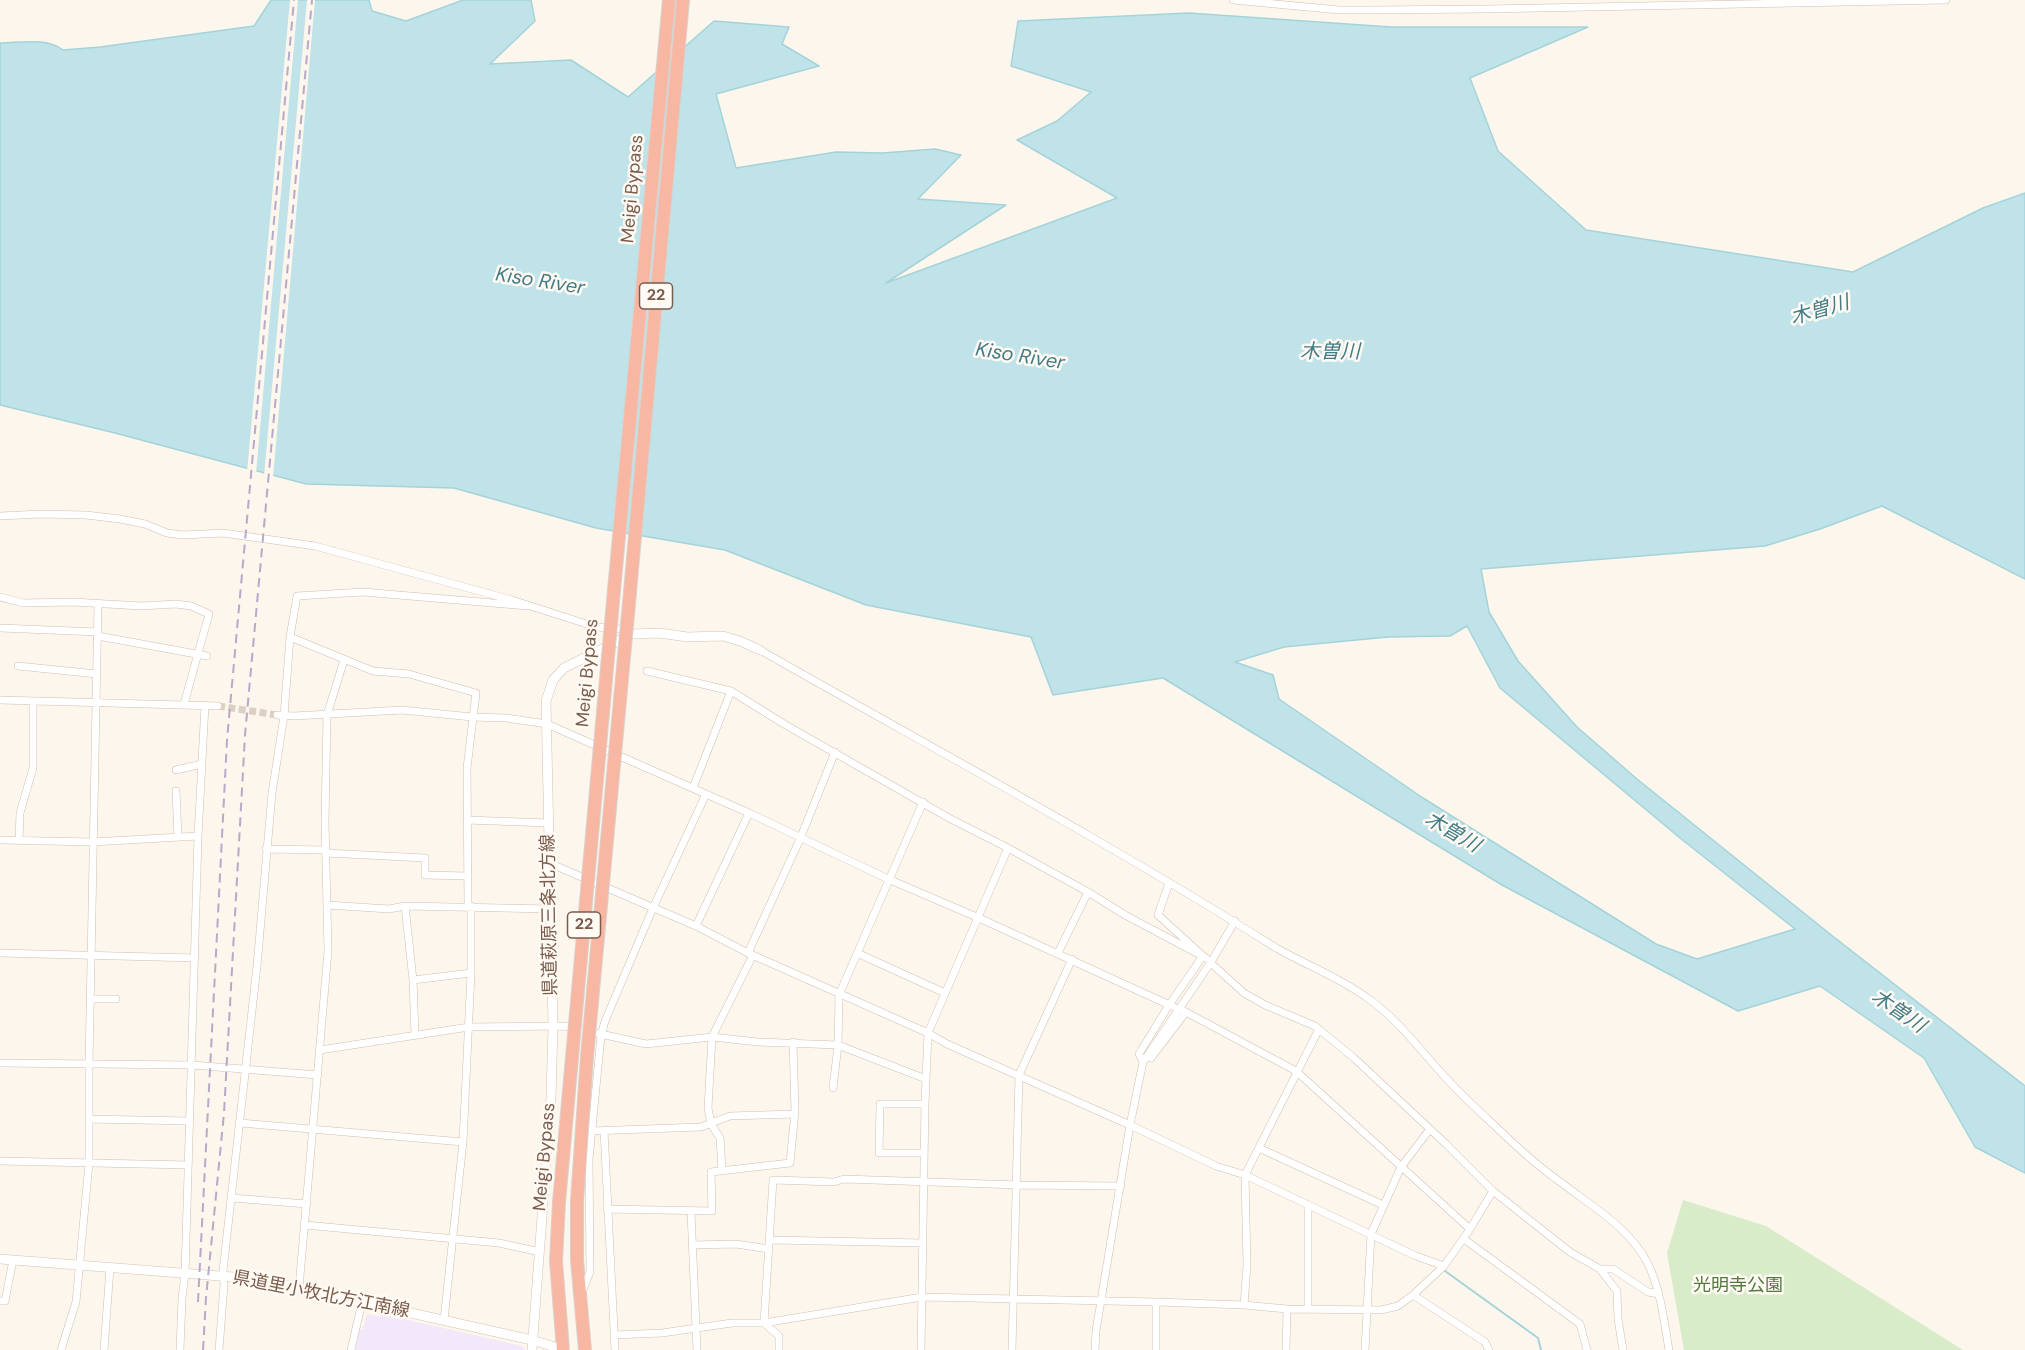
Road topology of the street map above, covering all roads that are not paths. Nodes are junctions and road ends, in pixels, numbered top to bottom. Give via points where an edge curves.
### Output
1 (669, 0) edge
2 (683, 0) edge
3 (1233, 0) edge
4 (1946, 0) edge
5 (0, 516) edge
6 (0, 597) edge
7 (98, 604) junction
8 (528, 606) junction
9 (0, 628) edge
10 (98, 634) junction
11 (632, 634) junction
12 (290, 637) junction
13 (760, 650) joint
14 (198, 654) junction
15 (207, 656) dead end
16 (344, 660) junction
17 (18, 666) dead end
18 (646, 670) dead end
19 (97, 674) junction
20 (731, 691) junction
21 (0, 700) edge
22 (33, 701) junction
23 (96, 702) junction
24 (184, 705) junction
25 (205, 705) junction
26 (218, 706) tunnel mouth
27 (327, 714) junction
28 (281, 715) junction
29 (472, 717) junction
30 (547, 724) junction
31 (835, 752) junction
32 (202, 764) junction
33 (176, 770) dead end
34 (693, 788) junction
35 (176, 791) dead end
36 (705, 794) junction
37 (923, 802) junction
38 (749, 813) junction
39 (467, 820) junction
40 (549, 823) junction
41 (198, 836) junction
42 (178, 837) junction
43 (800, 839) junction
44 (0, 840) edge
45 (19, 841) junction
46 (93, 842) junction
47 (1008, 848) junction
48 (266, 849) junction
49 (326, 852) junction
50 (549, 862) junction
51 (468, 876) junction
52 (888, 879) junction
53 (1169, 883) junction
54 (1088, 892) junction
55 (327, 905) junction
56 (405, 906) junction
57 (470, 906) junction
58 (653, 908) junction
59 (550, 909) junction
60 (979, 918) junction
61 (1234, 921) junction
62 (696, 926) junction
63 (0, 953) edge
64 (857, 953) junction
65 (1058, 953) junction
66 (91, 954) junction
67 (750, 954) junction
68 (1204, 957) junction
69 (195, 958) junction
70 (1072, 959) junction
71 (1214, 965) dead end
72 (471, 973) junction
73 (414, 980) junction
74 (945, 993) junction
75 (839, 995) junction
76 (90, 999) junction
77 (116, 999) dead end
78 (1171, 1006) junction
79 (553, 1026) junction
80 (469, 1027) junction
81 (1318, 1029) junction
82 (928, 1033) junction
83 (415, 1035) junction
84 (602, 1036) junction
85 (712, 1037) junction
86 (793, 1042) junction
87 (838, 1045) junction
88 (320, 1050) junction
89 (1143, 1062) junction
90 (0, 1063) edge
91 (89, 1064) junction
92 (192, 1065) junction
93 (246, 1069) junction
94 (1296, 1071) junction
95 (318, 1075) junction
96 (1019, 1075) junction
97 (926, 1079) junction
98 (833, 1088) dead end
99 (925, 1104) junction
100 (795, 1114) junction
101 (89, 1119) junction
102 (189, 1121) junction
103 (240, 1123) junction
104 (711, 1124) junction
105 (1130, 1125) junction
106 (314, 1129) junction
107 (1430, 1129) junction
108 (604, 1130) junction
109 (591, 1131) junction
110 (463, 1143) junction
111 (1259, 1148) junction
112 (924, 1153) junction
113 (0, 1161) edge
114 (88, 1163) junction
115 (775, 1164) junction
116 (188, 1165) junction
117 (1401, 1167) junction
118 (722, 1170) junction
119 (1245, 1175) junction
120 (774, 1180) junction
121 (924, 1181) junction
122 (1018, 1185) junction
123 (1121, 1186) junction
124 (1493, 1191) junction
125 (232, 1198) junction
126 (307, 1204) junction
127 (1383, 1205) junction
128 (1308, 1206) junction
129 (607, 1209) junction
130 (691, 1212) junction
131 (305, 1225) junction
132 (1470, 1229) junction
133 (1371, 1234) junction
134 (453, 1238) junction
135 (1464, 1239) junction
136 (770, 1240) junction
137 (923, 1243) junction
138 (693, 1245) junction
139 (769, 1249) junction
140 (540, 1252) junction
141 (0, 1259) edge
142 (13, 1260) junction
143 (79, 1265) junction
144 (1444, 1266) junction
145 (110, 1268) junction
146 (1600, 1269) junction
147 (185, 1274) junction
148 (224, 1276) junction
149 (299, 1287) junction
150 (1659, 1294) junction
151 (1413, 1295) junction
152 (580, 1296) junction
153 (922, 1297) junction
154 (1015, 1298) junction
155 (1102, 1300) junction
156 (0, 1301) edge
157 (362, 1302) junction
158 (1156, 1302) junction
159 (1244, 1305) junction
160 (1308, 1308) junction
161 (1287, 1309) junction
162 (1368, 1310) junction
163 (444, 1320) junction
164 (764, 1323) junction
165 (696, 1327) junction
166 (615, 1335) junction
167 (532, 1345) edge
168 (62, 1350) edge
169 (104, 1350) edge
170 (180, 1350) edge
171 (219, 1350) edge
172 (351, 1350) edge
173 (564, 1350) edge
174 (585, 1350) edge
175 (615, 1350) edge
176 (698, 1350) edge
177 (779, 1350) edge
178 (921, 1350) edge
179 (1012, 1350) edge
180 (1095, 1350) edge
181 (1156, 1350) edge
182 (1286, 1350) edge
183 (1365, 1350) edge
184 (1489, 1350) edge
185 (1587, 1350) edge
186 (1623, 1350) edge
187 (1669, 1350) edge

1 - 173 highway, Meigi Bypass / 22, bridge via 559,1202 556,1261
2 - 152 highway, Meigi Bypass / 22, bridge via 587,1056 577,1201
3 - 4 street via 1339,10
5 - 8 street via 86,515 120,519 175,534 223,534 315,546
6 - 7 street via 23,603
7 - 10 street
7 - 14 street via 176,604 209,614
8 - 11 street
8 - 12 street via 363,592 297,596
9 - 10 street
10 - 14 street
10 - 19 street
11 - 13 main road, 県道萩原三条北方線 via 723,636
11 - 30 main road, 県道萩原三条北方線 via 559,672 548,691
12 - 16 street
12 - 28 street
13 - 53 street
14 - 15 street
14 - 24 street
16 - 27 street
16 - 29 street via 373,671 409,674 476,693
17 - 19 street
18 - 20 street
19 - 23 street
20 - 31 street
20 - 34 street
21 - 22 street
22 - 23 street
22 - 45 street via 33,768 20,813
23 - 24 street
23 - 46 street
24 - 25 street
25 - 26 street
25 - 32 street
27 - 28 street
27 - 29 street via 402,710
27 - 49 street
28 - 48 street
29 - 30 street
29 - 39 street
30 - 34 street
30 - 40 main road, 県道萩原三条北方線
31 - 37 street
31 - 43 street
32 - 33 street
32 - 41 street
34 - 36 street
35 - 42 street
36 - 38 street
36 - 58 street
37 - 47 street
37 - 52 street
38 - 43 street
38 - 62 street
39 - 40 street
39 - 51 street
40 - 50 main road, 県道萩原三条北方線
41 - 42 street
41 - 69 street
42 - 46 street
43 - 52 street
43 - 67 street
44 - 45 street
45 - 46 street
46 - 66 street
47 - 54 street
47 - 60 street
48 - 49 street
48 - 93 street
49 - 51 street via 425,858 425,875
49 - 55 street
50 - 58 street
50 - 59 main road, 県道萩原三条北方線
51 - 57 street
52 - 60 street
52 - 64 street
53 - 61 street
53 - 68 street via 1158,915
54 - 65 street
54 - 68 street
55 - 56 street via 389,909
55 - 88 street
56 - 57 street
56 - 73 street
57 - 59 street
57 - 72 street
58 - 62 street
58 - 84 street
59 - 79 main road, 県道萩原三条北方線
60 - 65 street
60 - 74 street
61 - 89 street
61 - 150 street via 1298,961 1369,998 1516,1145 1637,1245
62 - 67 street
63 - 66 street
64 - 74 street
64 - 75 street
65 - 70 street
66 - 69 street
66 - 76 street
67 - 75 street
67 - 85 street
68 - 78 street
69 - 92 street
70 - 78 street
70 - 96 street
71 - 81 street via 1244,993
72 - 73 street
72 - 80 street
73 - 83 street
74 - 82 street
75 - 82 street
75 - 87 street
76 - 77 street
76 - 91 street
78 - 89 street via 1139,1054
79 - 80 street
79 - 84 street
79 - 140 main road, 県道萩原三条北方線
80 - 83 street
80 - 110 street
81 - 94 street
81 - 107 street
82 - 96 street
82 - 97 street
83 - 88 street
84 - 85 street via 646,1044
84 - 109 street
85 - 86 street
85 - 104 street via 708,1108
86 - 87 street
86 - 100 street
87 - 97 street
87 - 98 street
88 - 95 street
89 - 94 street via 1151,1058 1184,1011
89 - 105 street
90 - 91 street
91 - 92 street
91 - 101 street
92 - 93 street
92 - 102 street
93 - 95 street
93 - 103 street
94 - 111 street
94 - 117 street
95 - 106 street
96 - 105 street
96 - 122 street
97 - 99 street
99 - 112 street
99 - 112 street via 880,1104 879,1153
100 - 104 street via 730,1116
100 - 115 street via 790,1163
101 - 102 street
101 - 114 street
102 - 116 street
103 - 106 street
103 - 125 street
104 - 108 street
104 - 118 street via 720,1138
105 - 119 street via 1216,1166
105 - 123 street
106 - 110 street
106 - 126 street
107 - 117 street
107 - 124 street
108 - 109 street
108 - 129 street
109 - 152 street via 590,1272
110 - 134 street
111 - 119 street
111 - 127 street
112 - 121 street
113 - 114 street
114 - 116 street
114 - 143 street
115 - 118 street
115 - 120 street
116 - 147 street
117 - 127 street
117 - 132 street
118 - 130 street via 711,1172 712,1211
119 - 128 street
119 - 159 street
120 - 121 street
120 - 136 street
121 - 122 street
121 - 137 street
122 - 123 street
122 - 154 street
123 - 155 street
124 - 132 street
124 - 146 street via 1570,1252
125 - 126 street
125 - 148 street
126 - 131 street
127 - 133 street
128 - 133 street
128 - 160 street
129 - 130 street
129 - 166 street
130 - 138 street
131 - 134 street
131 - 149 street
132 - 135 street
133 - 144 street
133 - 162 street
134 - 140 street
134 - 163 street
135 - 144 street
135 - 185 street via 1580,1324
136 - 137 street
136 - 139 street
137 - 153 street
138 - 139 street via 736,1244
138 - 165 street
139 - 164 street
140 - 167 main road, 県道萩原三条北方線
141 - 142 main road, 県道里小牧北方江南線
142 - 143 main road, 県道里小牧北方江南線
142 - 156 street via 5,1301
143 - 145 main road, 県道里小牧北方江南線
143 - 168 street via 73,1314
144 - 151 street
145 - 147 main road, 県道里小牧北方江南線
145 - 169 street
146 - 150 street via 1613,1269 1648,1292
146 - 186 street via 1617,1290
147 - 148 main road, 県道里小牧北方江南線
147 - 170 street
148 - 149 main road, 県道里小牧北方江南線
148 - 171 street
149 - 157 main road, 県道里小牧北方江南線
150 - 187 street
151 - 162 street via 1398,1306
151 - 184 street via 1485,1342
152 - 174 highway, Meigi Bypass / 22
153 - 154 street
153 - 164 street
153 - 178 street
154 - 155 street
154 - 179 street
155 - 158 street
155 - 180 street
157 - 163 main road, 県道里小牧北方江南線
157 - 172 street
158 - 159 street
158 - 181 street
159 - 161 street
160 - 161 street
160 - 162 street
161 - 182 street
162 - 183 street
163 - 167 main road, 県道里小牧北方江南線
164 - 165 street
164 - 177 street via 779,1336
165 - 166 street
165 - 176 street
166 - 175 street
167 - 173 main road

